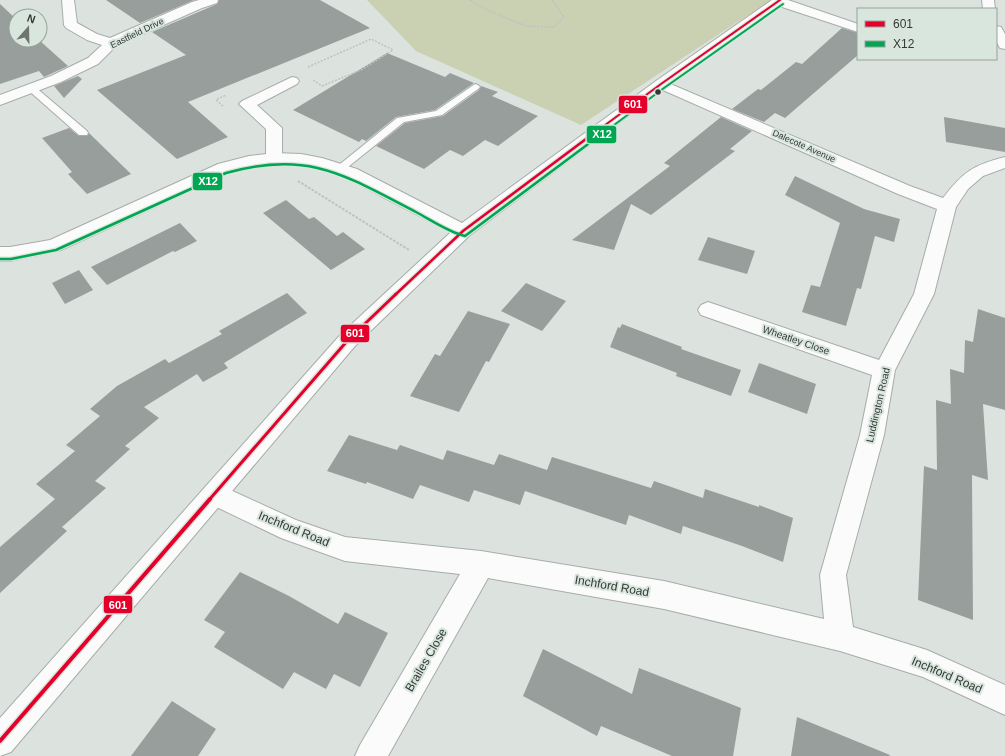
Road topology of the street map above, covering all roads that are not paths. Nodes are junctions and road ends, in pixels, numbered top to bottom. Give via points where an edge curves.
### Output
1 (68, 0) edge
2 (212, 0) edge
3 (779, 1) edge
4 (857, 28) edge
5 (997, 32) edge
6 (111, 43) junction
7 (1005, 45) edge
8 (299, 79) road end
9 (661, 84) junction
10 (475, 87) dead end
11 (31, 88) junction
12 (0, 100) edge
13 (83, 133) dead end
14 (274, 158) junction
15 (1005, 162) edge
16 (340, 169) junction
17 (948, 206) junction
18 (463, 231) junction
19 (0, 254) edge
20 (708, 310) dead end
21 (884, 370) junction
22 (215, 494) junction
23 (481, 564) junction
24 (840, 637) junction
25 (1005, 700) edge
26 (0, 741) edge
27 (371, 756) edge

1 - 6 street via 71,25 92,37
2 - 6 street, Eastfield Drive
3 - 4 street
3 - 9 street
5 - 7 street
6 - 11 street, Eastfield Drive via 93,61
8 - 14 street via 247,104 274,128
9 - 17 street, Dalecote Avenue via 904,190
9 - 18 street
10 - 16 lane via 439,112 401,120
11 - 12 street, Eastfield Drive
11 - 13 lane
14 - 16 street via 322,162
14 - 19 street via 224,168 54,246
15 - 17 street, Luddington Road via 976,172 962,185
16 - 18 street
17 - 21 street, Luddington Road via 924,294
18 - 22 street via 348,340
20 - 21 street, Wheatley Close
21 - 24 street, Luddington Road via 872,435 833,576
22 - 23 street, Inchford Road via 290,530 345,549
22 - 26 street
23 - 24 street, Inchford Road via 664,595
23 - 27 street, Brailes Close
24 - 25 street, Inchford Road via 928,664

